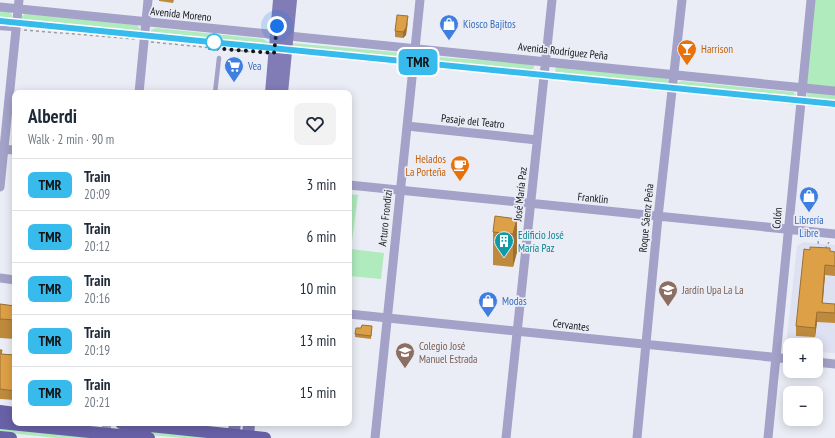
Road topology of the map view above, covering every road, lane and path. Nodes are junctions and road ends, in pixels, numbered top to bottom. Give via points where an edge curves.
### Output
1 (19, 0) edge
2 (148, 0) edge
3 (280, 0) edge
4 (291, 0) edge
5 (420, 0) edge
6 (552, 0) edge
7 (682, 0) edge
8 (811, 0) edge
9 (0, 8) edge
10 (18, 10) junction
11 (146, 22) junction
12 (0, 28) edge
13 (16, 29) junction
14 (282, 37) junction
15 (145, 40) junction
16 (414, 49) junction
17 (275, 54) junction
18 (219, 58) dead end
19 (546, 61) junction
20 (673, 75) junction
21 (802, 88) junction
22 (139, 90) edge
23 (215, 90) edge
24 (270, 90) edge
25 (281, 90) edge
26 (835, 91) edge
27 (407, 126) junction
28 (537, 140) junction
29 (2, 149) edge
30 (12, 150) edge
31 (352, 185) edge
32 (0, 187) edge
33 (401, 190) junction
34 (531, 203) junction
35 (658, 217) junction
36 (788, 228) junction
37 (835, 234) edge
38 (818, 241) dead end
39 (829, 242) dead end
40 (819, 248) junction
41 (824, 249) junction
42 (814, 252) edge
43 (828, 254) edge
44 (0, 278) edge
45 (12, 280) edge
46 (352, 314) edge
47 (387, 318) junction
48 (518, 331) junction
49 (646, 346) junction
50 (777, 358) junction
51 (783, 358) edge
52 (823, 363) edge
53 (835, 364) edge
54 (0, 411) edge
55 (12, 413) edge
56 (0, 423) edge
57 (12, 424) edge
58 (35, 426) edge
59 (159, 426) edge
60 (249, 426) edge
61 (106, 432) edge
62 (234, 432) edge
63 (0, 437) edge
64 (248, 437) edge
65 (11, 438) edge
66 (149, 438) edge
67 (265, 438) edge
68 (376, 438) edge
69 (506, 438) edge
70 (637, 438) edge
71 (768, 438) edge

1 - 10 street
2 - 11 street
3 - 14 main road
4 - 14 main road
5 - 16 street, Arturo Frondizi
6 - 19 street, José María Paz
7 - 20 street, Roque Sáenz Peña
8 - 21 street, Colón
9 - 10 street, Avenida Moreno
10 - 11 street, Avenida Moreno
10 - 13 street
11 - 14 street, Avenida Moreno
11 - 15 street
12 - 13 lane
13 - 15 path
13 - 29 street
14 - 16 street, Avenida Rodríguez Peña
14 - 17 main road
15 - 17 path
15 - 22 street
16 - 19 street, Avenida Rodríguez Peña
16 - 27 street, Arturo Frondizi
17 - 24 main road
17 - 25 main road
18 - 23 lane
19 - 20 street, Avenida Rodríguez Peña
19 - 28 street, José María Paz
20 - 21 street, Avenida Rodríguez Peña
20 - 35 street, Roque Sáenz Peña
21 - 26 street, Avenida Rodríguez Peña
21 - 36 street, Colón
27 - 28 street, Pasaje del Teatro
27 - 33 street, Arturo Frondizi
28 - 34 street, José María Paz
29 - 30 street
29 - 32 street
31 - 33 street, Franklin
33 - 34 street, Franklin
33 - 47 street, Arturo Frondizi
34 - 35 street, Franklin
34 - 48 street, José María Paz
35 - 36 street, Franklin
35 - 49 street, Roque Sáenz Peña
36 - 37 street, Franklin
36 - 50 street, Colón
38 - 40 path
39 - 41 path
40 - 41 path
40 - 42 path
41 - 43 path
44 - 45 street
46 - 47 street, Cervantes
47 - 48 street, Cervantes
47 - 68 street, Arturo Frondizi
48 - 49 street, Cervantes
48 - 69 street, José María Paz
49 - 50 street, Cervantes
49 - 70 street, Roque Sáenz Peña
50 - 51 street, Cervantes
50 - 71 street, Colón
52 - 53 street
54 - 55 main road
56 - 57 main road
58 - 61 main road
59 - 62 main road
60 - 64 main road
61 - 66 main road
62 - 64 main road
63 - 65 main road
64 - 67 main road

